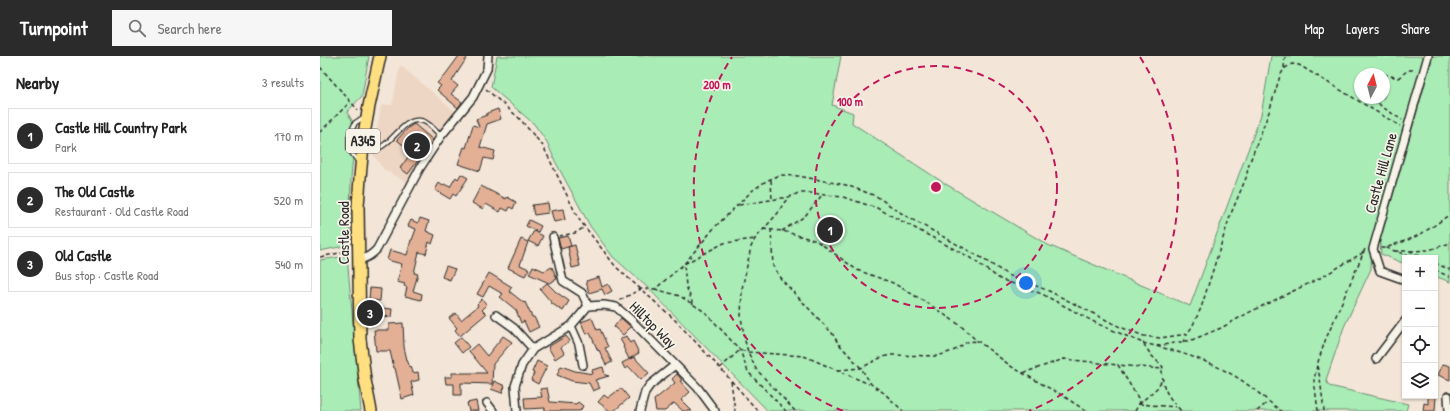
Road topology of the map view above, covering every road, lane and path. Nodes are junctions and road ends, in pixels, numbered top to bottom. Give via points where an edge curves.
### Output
1 (380, 56) edge
2 (488, 56) edge
3 (1285, 56) edge
4 (1428, 56) edge
5 (320, 67) edge
6 (1284, 69) junction
7 (1418, 71) dead end
8 (1390, 76) edge
9 (480, 84) junction
10 (1378, 104) edge
11 (364, 117) dead end
12 (1404, 121) dead end
13 (1402, 127) dead end
14 (320, 132) edge
15 (441, 136) junction
16 (362, 149) junction
17 (361, 164) junction
18 (771, 179) junction
19 (822, 194) junction
20 (790, 197) junction
21 (772, 200) junction
22 (739, 205) junction
23 (1450, 214) edge
24 (585, 227) junction
25 (763, 229) junction
26 (771, 229) junction
27 (782, 231) junction
28 (553, 237) joint
29 (755, 239) junction
30 (1450, 244) edge
31 (1386, 248) junction
32 (1373, 249) junction
33 (1395, 251) junction
34 (1410, 251) junction
35 (1364, 252) junction
36 (359, 255) junction
37 (1406, 255) edge
38 (1418, 255) edge
39 (320, 257) edge
40 (684, 264) junction
41 (1438, 264) edge
42 (1450, 270) edge
43 (1438, 271) edge
44 (1450, 277) edge
45 (1402, 279) edge
46 (641, 289) junction
47 (656, 289) junction
48 (693, 304) junction
49 (588, 306) junction
50 (616, 307) junction
51 (496, 315) dead end
52 (1402, 325) edge
53 (571, 326) junction
54 (1187, 334) junction
55 (979, 341) junction
56 (1183, 342) junction
57 (1143, 343) junction
58 (1157, 346) junction
59 (532, 349) junction
60 (740, 350) junction
61 (748, 352) junction
62 (1376, 360) dead end
63 (582, 365) dead end
64 (675, 365) junction
65 (1118, 365) junction
66 (1317, 365) junction
67 (720, 368) junction
68 (861, 368) junction
69 (1162, 369) junction
70 (836, 370) junction
71 (1022, 373) junction
72 (1162, 379) junction
73 (731, 381) junction
74 (871, 384) junction
75 (1448, 396) dead end
76 (1268, 402) junction
77 (487, 403) dead end
78 (1138, 404) junction
79 (1178, 407) junction
80 (516, 410) edge
81 (371, 411) edge
82 (493, 411) edge
83 (508, 411) edge
84 (640, 411) edge
85 (715, 411) edge
86 (735, 411) edge
87 (758, 411) edge
88 (786, 411) edge
89 (795, 411) edge
90 (903, 411) edge
91 (1086, 411) edge
92 (1135, 411) edge
93 (1181, 411) edge
94 (1257, 411) edge
95 (1281, 411) edge
96 (1318, 411) edge
97 (1324, 411) edge
98 (1449, 411) edge

1 - 16 main road, Castle Road / A345
2 - 9 street
3 - 6 path
4 - 32 street, Castle Hill Lane
5 - 14 path via 350,102
6 - 13 path via 1292,64 1299,65
6 - 54 path via 1230,216 1200,308
7 - 8 path via 1405,71 1398,78
9 - 15 street via 473,97
9 - 24 path via 519,118 543,146 578,218
10 - 12 path
11 - 17 lane via 355,124 349,137 349,149
15 - 16 lane via 417,119 408,122 386,144 373,150
15 - 36 street via 420,168 377,249 365,259
16 - 17 main road, Castle Road / A345
17 - 36 main road, Castle Road / A345 via 358,206
18 - 21 path
18 - 22 path via 753,190
18 - 54 path via 780,174 852,187 876,196 1008,275 1049,291 1120,327 1144,336 1160,338
19 - 20 path via 799,193
19 - 27 path via 805,216
19 - 57 path via 843,197 877,208 969,257 1000,279 1042,294 1098,324
20 - 21 path
20 - 25 path
21 - 22 path
22 - 40 path via 715,227
23 - 31 path via 1418,236
24 - 28 path via 576,233
24 - 46 path via 616,267
25 - 26 path
25 - 29 path
26 - 27 path
26 - 68 path via 773,266
27 - 55 path via 817,241 857,270 893,283 942,313
28 - 49 street via 563,281 582,293
29 - 40 path via 724,243
29 - 61 path via 742,289 742,317
30 - 34 path via 1429,250
31 - 32 path
31 - 33 path
32 - 35 path
32 - 45 street via 1380,271
33 - 34 path
33 - 37 path
34 - 38 path
35 - 56 path via 1322,277 1221,328
35 - 66 path
36 - 39 path
36 - 81 main road, Castle Road / A345 via 360,339
40 - 47 path
40 - 48 path via 686,286
41 - 42 path
43 - 44 path
46 - 47 path
46 - 50 path via 620,301
46 - 67 path via 673,318
47 - 48 path via 680,296
48 - 60 path via 705,312
49 - 50 street, Hilltop Way
49 - 53 street
50 - 64 street, Hilltop Way
51 - 59 street via 514,328
52 - 62 street
53 - 59 street
53 - 63 street via 579,344
54 - 56 path
55 - 68 path via 967,342 938,356 882,357
55 - 71 path
56 - 58 path
57 - 58 path
57 - 69 path
58 - 76 path via 1190,356 1224,371 1244,382
59 - 80 street via 522,365 515,386
60 - 61 path
60 - 67 path
60 - 88 path via 748,372
61 - 70 path via 804,356
61 - 89 path via 756,369
64 - 84 street, Hilltop Way via 650,385 645,392
64 - 85 street, Hilltop Way via 698,388
65 - 69 path
65 - 71 path via 1064,359
65 - 78 path via 1138,398
66 - 96 path via 1314,380
66 - 97 path
67 - 73 path
68 - 70 path
68 - 74 path
69 - 72 path
70 - 74 path
71 - 91 path
72 - 78 path via 1157,388
72 - 79 path via 1165,391
73 - 86 path
73 - 87 path
74 - 90 path
75 - 98 street
76 - 94 path
76 - 95 path
77 - 82 street
78 - 79 path
78 - 92 path
79 - 93 path
80 - 83 street

